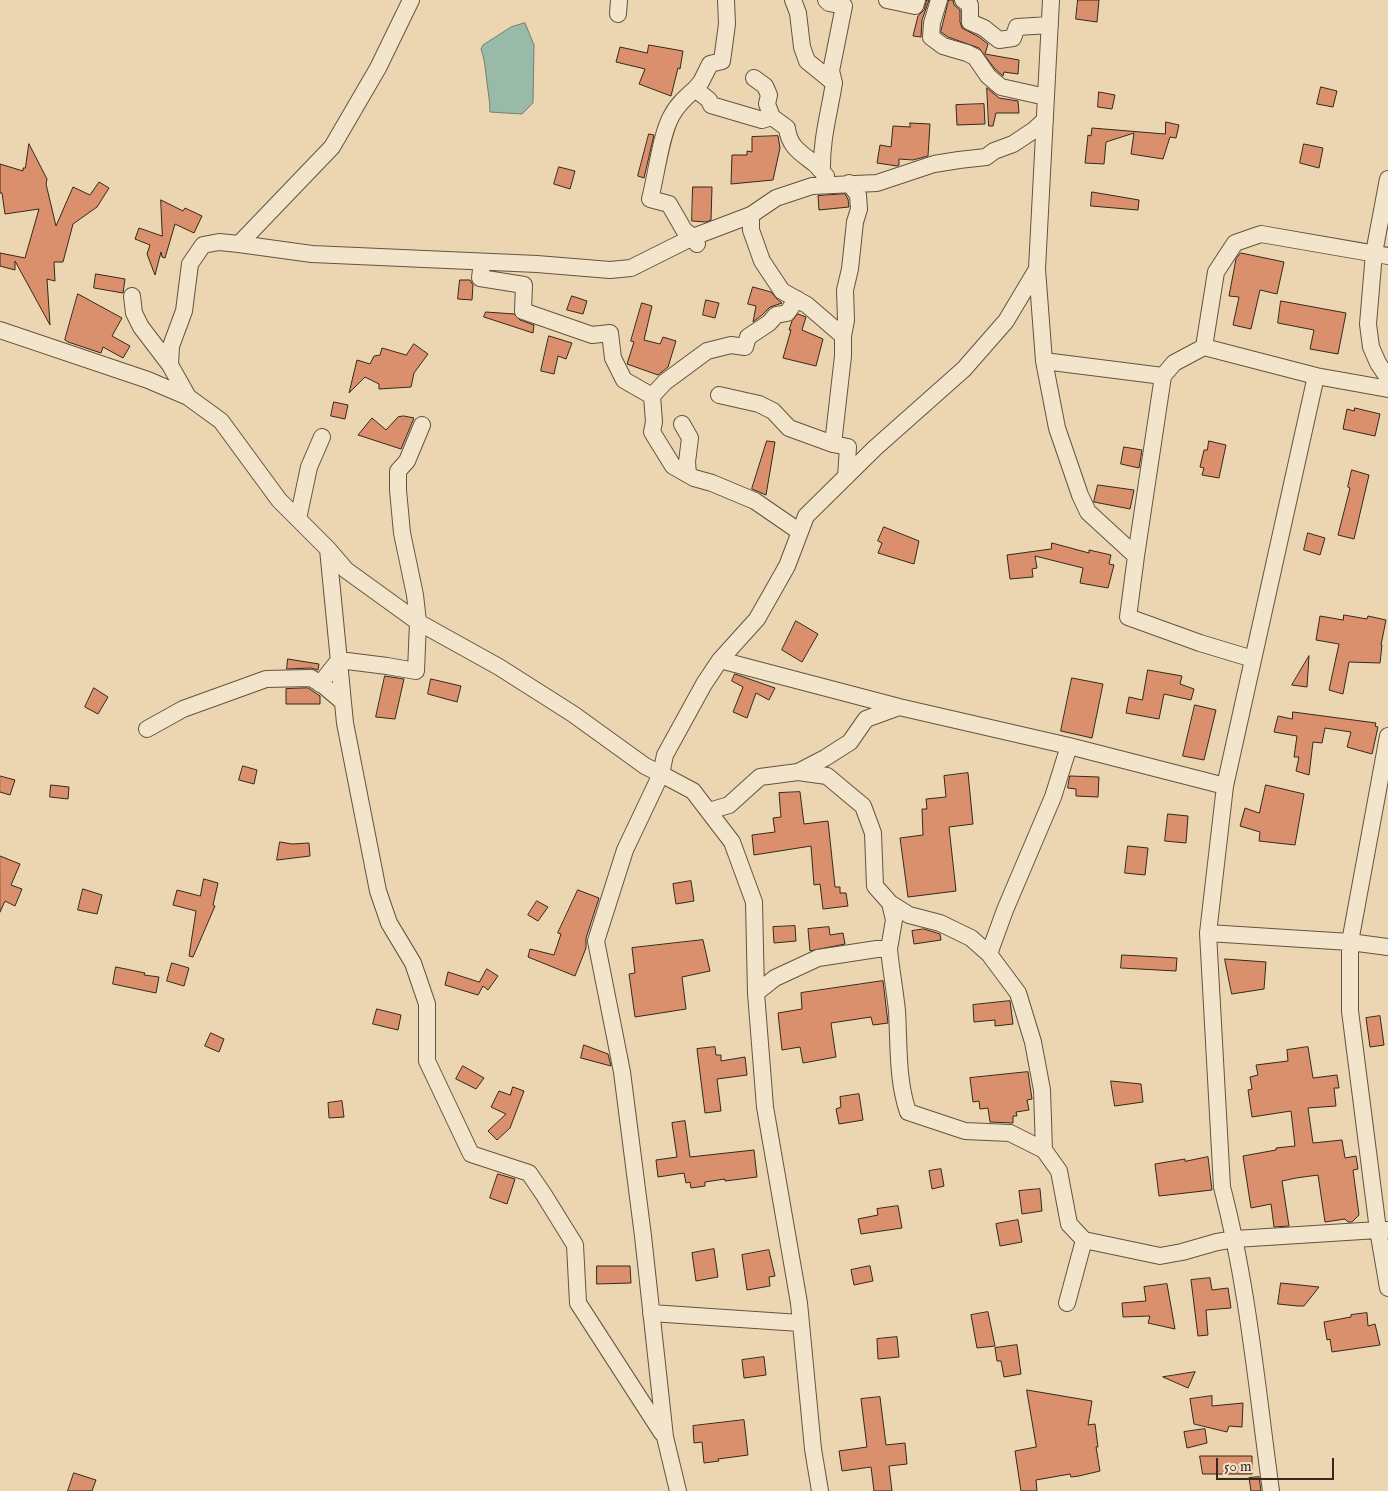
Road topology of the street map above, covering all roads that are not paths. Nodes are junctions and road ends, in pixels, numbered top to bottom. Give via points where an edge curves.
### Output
1 (411, 0) edge
2 (726, 0) edge
3 (793, 0) edge
4 (826, 0) edge
5 (886, 0) edge
6 (917, 0) edge
7 (939, 0) edge
8 (963, 0) edge
9 (1051, 0) edge
10 (1050, 25) junction
11 (754, 78) dead end
12 (834, 83) junction
13 (695, 89) junction
14 (1046, 97) junction
15 (772, 117) junction
16 (1045, 120) junction
17 (822, 172) junction
18 (1388, 179) edge
19 (844, 183) junction
20 (877, 183) junction
21 (858, 201) junction
22 (750, 215) junction
23 (695, 240) junction
24 (239, 244) junction
25 (1381, 255) edge
26 (482, 262) junction
27 (1037, 269) junction
28 (132, 296) dead end
29 (797, 299) junction
30 (0, 330) edge
31 (843, 336) junction
32 (1204, 347) junction
33 (1044, 361) junction
34 (170, 365) junction
35 (1163, 376) junction
36 (1316, 376) junction
37 (1388, 378) edge
38 (1388, 389) edge
39 (719, 395) dead end
40 (652, 396) junction
41 (188, 397) junction
42 (682, 424) dead end
43 (422, 425) dead end
44 (322, 437) dead end
45 (833, 444) junction
46 (688, 474) junction
47 (846, 477) junction
48 (298, 519) junction
49 (800, 532) junction
50 (328, 549) junction
51 (1136, 556) junction
52 (418, 622) junction
53 (339, 660) junction
54 (720, 660) junction
55 (1253, 660) junction
56 (320, 684) junction
57 (343, 702) junction
58 (899, 707) junction
59 (147, 729) dead end
60 (1388, 736) edge
61 (1068, 746) junction
62 (798, 772) junction
63 (661, 774) junction
64 (1225, 786) junction
65 (708, 811) junction
66 (890, 903) junction
67 (909, 915) junction
68 (894, 920) junction
69 (1208, 933) junction
70 (1350, 942) junction
71 (1388, 947) edge
72 (889, 949) junction
73 (989, 954) junction
74 (756, 993) junction
75 (1044, 1150) junction
76 (1383, 1230) edge
77 (1235, 1239) junction
78 (1084, 1240) junction
79 (1388, 1288) edge
80 (1067, 1303) dead end
81 (651, 1313) junction
82 (800, 1322) junction
83 (665, 1438) junction
84 (678, 1491) edge
85 (820, 1491) edge
86 (1272, 1491) edge

1 - 24 street via 378,68 332,147
2 - 13 street via 727,24 722,61 710,64
3 - 12 street via 807,62
4 - 12 street via 844,6 831,71
5 - 6 street via 915,6
7 - 14 street via 931,37 943,46 975,58 1001,87
8 - 10 street via 970,5 970,22 999,40 1013,38 1017,27
9 - 10 street
10 - 14 street
11 - 15 street via 765,86
12 - 17 street via 826,116
13 - 15 street via 711,105 762,120
13 - 23 street via 671,116 650,199 669,204 684,230
14 - 16 street
15 - 17 street via 787,128 788,137 800,154
16 - 20 street via 1013,144 986,158 934,164
16 - 27 street
17 - 19 street
18 - 25 street
19 - 20 street
19 - 21 street via 858,195
19 - 22 street via 812,186 776,198
20 - 21 street
21 - 31 street via 845,290
22 - 23 street
22 - 29 street via 751,230 762,261 782,291
23 - 26 street via 624,269
24 - 26 street via 312,254
24 - 34 street via 219,242 202,245 190,264 184,311 171,346
25 - 32 street via 1261,234 1235,243 1216,272
25 - 37 street via 1368,324 1371,347
26 - 40 street via 480,278 524,284 523,311 592,335 610,333 613,358 624,380
27 - 33 street
27 - 47 street via 1006,321 964,369
28 - 34 street via 134,312 141,327
29 - 31 street
29 - 40 street via 787,313 776,315 748,337 745,346 731,345 707,351 665,382
30 - 41 street via 148,380
31 - 45 street
32 - 35 street via 1174,363
32 - 36 street
33 - 35 street
33 - 51 street via 1057,428 1088,512
34 - 41 street
35 - 51 street
36 - 38 street
36 - 55 street
39 - 45 street via 759,404 773,411 789,428
40 - 46 street via 652,432 673,466
41 - 48 street via 221,421 279,500
42 - 46 street via 690,438
43 - 52 street via 407,461 398,471 402,533
44 - 48 street via 309,467
45 - 47 street via 848,447
46 - 49 street via 755,501
47 - 49 street via 806,516
48 - 50 street
49 - 54 street via 787,566 758,619
50 - 52 street via 346,570
50 - 53 street
51 - 55 street via 1128,617
52 - 53 street via 416,671
52 - 63 street via 499,667
53 - 56 street
53 - 57 street
54 - 58 street
54 - 63 street via 665,755
55 - 64 street
56 - 57 street
56 - 59 street via 311,678 266,679 183,709
57 - 83 street via 378,891 389,922 413,963 427,1004 427,1061 471,1154 529,1173 544,1194 575,1245 578,1303
58 - 61 street
58 - 62 street via 866,719 850,742
60 - 70 street
61 - 64 street
61 - 73 street via 1053,797
62 - 65 street via 760,777 729,805
62 - 66 street via 827,776 863,806 873,833 875,886
63 - 65 street via 693,791
63 - 81 street via 625,850 596,941 622,1072
64 - 69 street
65 - 74 street via 732,842 754,902
66 - 67 street
66 - 68 street
67 - 68 street
67 - 73 street via 940,923 971,938
68 - 72 street
69 - 70 street
69 - 77 street via 1222,1187
70 - 71 street
70 - 76 street via 1350,1011
72 - 74 street via 818,958 775,978
72 - 75 street via 903,1096 908,1112 965,1131 1010,1133
73 - 75 street via 1018,993 1033,1042 1042,1090
74 - 82 street via 765,1107
75 - 78 street via 1059,1171 1069,1224
76 - 77 street
76 - 79 street
77 - 78 street via 1160,1256
77 - 86 street
78 - 80 street
81 - 82 street
81 - 83 street
82 - 85 street
83 - 84 street

